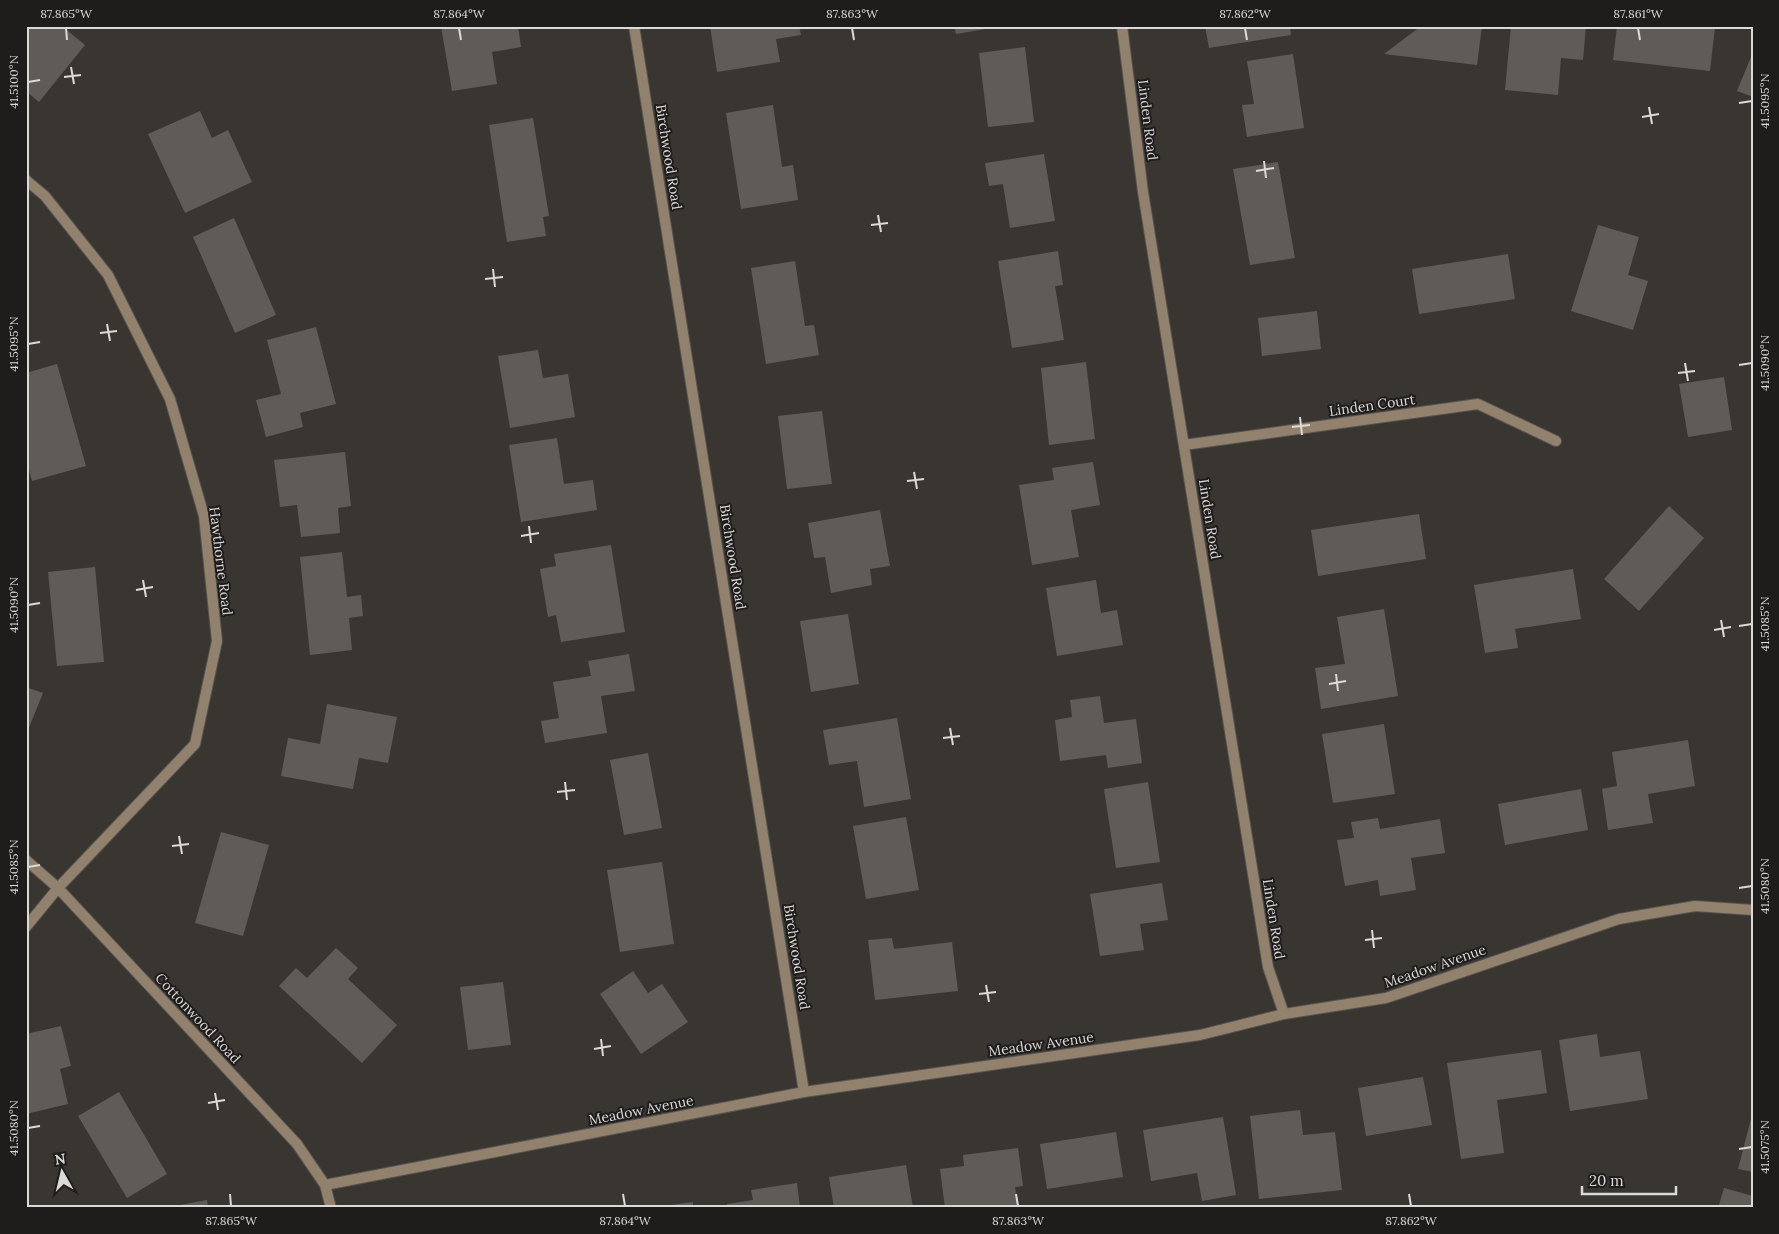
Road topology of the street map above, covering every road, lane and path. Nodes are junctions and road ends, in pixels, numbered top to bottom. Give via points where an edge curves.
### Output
1 (634, 26) edge
2 (1122, 26) edge
3 (26, 180) edge
4 (1556, 440) dead end
5 (1184, 445) junction
6 (26, 860) edge
7 (58, 888) junction
8 (1753, 910) edge
9 (26, 926) edge
10 (1284, 1014) junction
11 (804, 1092) junction
12 (325, 1184) junction
13 (331, 1208) edge

1 - 11 street, Birchwood Road
2 - 5 street, Linden Road via 1143,192
3 - 7 street, Hawthorne Road via 44,196 108,275 170,399 204,516 217,641 195,744
4 - 5 street, Linden Court via 1478,404
5 - 10 street, Linden Road via 1268,967
6 - 7 street, Cottonwood Road
7 - 9 street, Hawthorne Road
7 - 12 street, Cottonwood Road via 296,1144
8 - 10 street, Meadow Avenue via 1695,906 1618,919 1386,998
10 - 11 street, Meadow Avenue via 1200,1035
11 - 12 street, Meadow Avenue
12 - 13 street, Cottonwood Road

